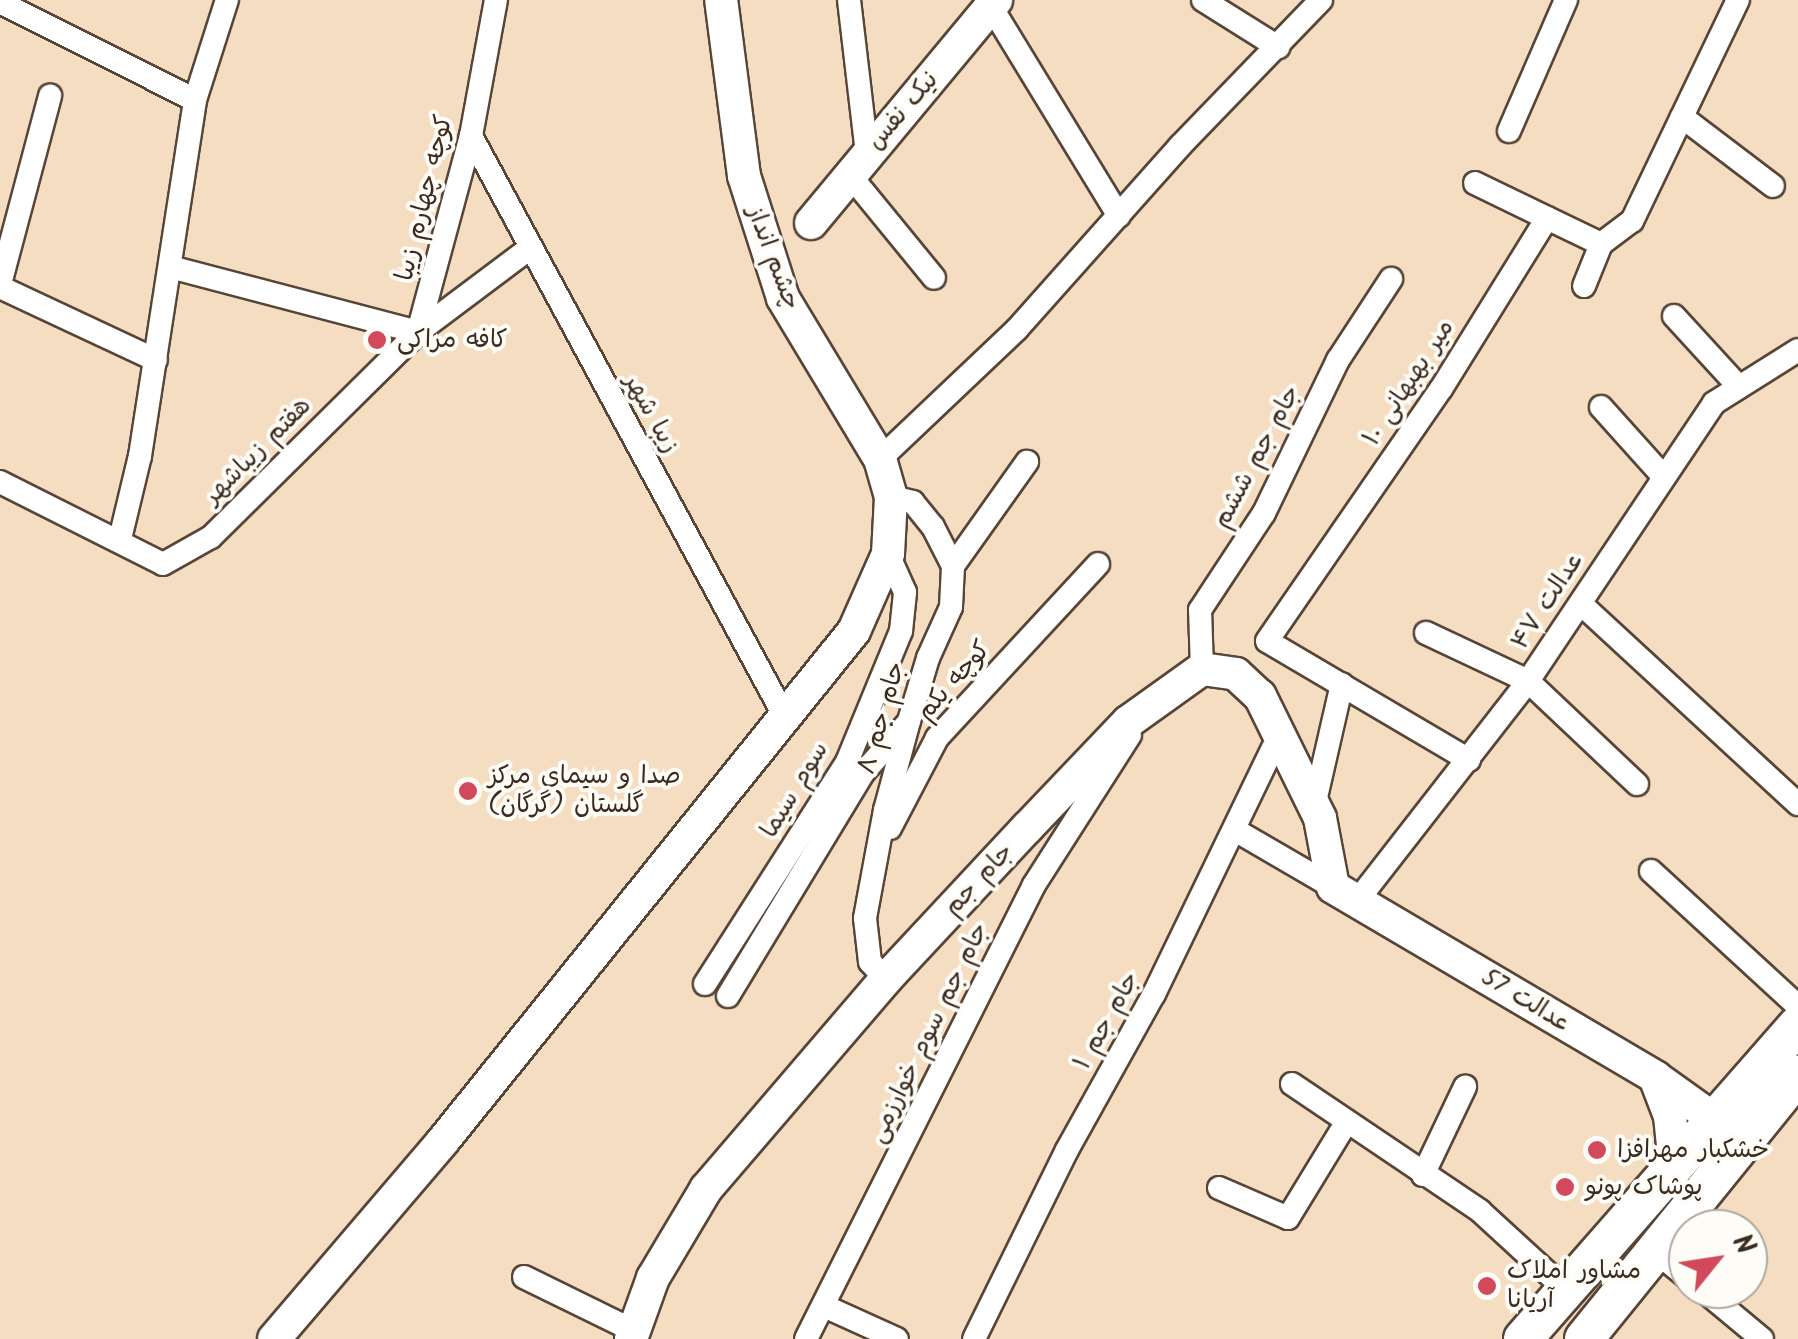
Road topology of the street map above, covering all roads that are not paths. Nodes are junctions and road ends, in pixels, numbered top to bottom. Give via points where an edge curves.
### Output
1 (227, 0) edge
2 (496, 0) edge
3 (721, 0) edge
4 (850, 0) edge
5 (1203, 0) edge
6 (1321, 0) edge
7 (1566, 0) edge
8 (1738, 0) edge
9 (0, 2) edge
10 (991, 4) edge
11 (1278, 47) junction
12 (50, 96) dead end
13 (196, 100) junction
14 (1682, 117) junction
15 (1510, 131) dead end
16 (471, 136) junction
17 (858, 164) junction
18 (1475, 183) dead end
19 (1773, 186) dead end
20 (1119, 216) junction
21 (1547, 218) junction
22 (811, 222) dead end
23 (1601, 244) junction
24 (530, 248) junction
25 (170, 267) junction
26 (934, 278) dead end
27 (1392, 278) dead end
28 (0, 285) edge
29 (1584, 286) dead end
30 (1674, 316) dead end
31 (418, 332) junction
32 (1798, 350) edge
33 (156, 360) junction
34 (1739, 387) junction
35 (1601, 406) dead end
36 (880, 460) junction
37 (1027, 462) dead end
38 (1662, 475) junction
39 (0, 482) edge
40 (891, 497) junction
41 (120, 539) junction
42 (888, 554) junction
43 (1098, 564) dead end
44 (953, 566) junction
45 (1581, 604) junction
46 (1426, 633) dead end
47 (1202, 668) junction
48 (1528, 681) junction
49 (1342, 684) junction
50 (1147, 709) junction
51 (785, 717) junction
52 (909, 721) junction
53 (1274, 748) dead end
54 (1470, 760) junction
55 (1636, 784) dead end
56 (1798, 804) edge
57 (1314, 806) junction
58 (1235, 830) junction
59 (877, 853) junction
60 (1651, 871) dead end
61 (1345, 894) junction
62 (886, 979) junction
63 (705, 984) dead end
64 (728, 996) dead end
65 (1798, 1006) edge
66 (1798, 1025) edge
67 (1798, 1075) edge
68 (1654, 1077) junction
69 (1292, 1084) dead end
70 (1465, 1087) dead end
71 (1346, 1123) junction
72 (1729, 1131) junction
73 (1675, 1164) junction
74 (1422, 1175) junction
75 (1219, 1188) dead end
76 (1656, 1251) junction
77 (1668, 1261) edge
78 (524, 1277) dead end
79 (1564, 1288) junction
80 (824, 1306) junction
81 (1726, 1309) edge
82 (633, 1335) edge
83 (274, 1339) edge
84 (806, 1339) edge
85 (897, 1339) edge
86 (974, 1339) edge
87 (1523, 1339) edge
88 (1584, 1339) edge
89 (1762, 1339) edge

1 - 13 street
2 - 16 street, کوچه چهارم زیبا
3 - 36 street, چشم انداز via 744,176 784,298
4 - 17 street
5 - 11 street
6 - 11 street
7 - 15 street
8 - 14 street
9 - 13 street
10 - 17 street, نیک نفس
10 - 20 street
11 - 20 street
12 - 28 street
13 - 25 street
14 - 19 street
14 - 23 street via 1632,221
16 - 24 street, زیبا شهر
16 - 31 street, کوچه چهارم زیبا
17 - 22 street, نیک نفس
17 - 26 street
18 - 21 street
20 - 36 street via 1017,329
21 - 23 street
21 - 49 street, ۱۰ میر بهبهانی via 1441,388 1267,641
23 - 29 street
24 - 31 street
24 - 51 street, زیبا شهر
25 - 31 street
25 - 33 street
27 - 47 street, جام جم ششم via 1338,360 1264,513 1200,610
28 - 33 street
30 - 34 street
31 - 41 street, هفتم زیباشهر via 211,536 163,564
32 - 34 street, عدالت ۴۷
33 - 41 street
34 - 38 street, عدالت ۴۷ via 1714,402
35 - 38 street
36 - 40 street, چشم انداز
37 - 44 street
38 - 45 street, عدالت ۴۷
39 - 41 street
40 - 42 street, چشم انداز
40 - 44 street via 913,502
42 - 51 street via 854,631
42 - 63 street, سوم سیما via 905,592 901,631 847,762
43 - 59 street, کوچه یکم via 936,738
44 - 52 street, ۸ جام جم via 950,607
45 - 48 street, عدالت ۴۷
45 - 56 street
46 - 48 street
47 - 50 street, جام جم
47 - 57 street via 1236,674 1260,696
48 - 54 street, عدالت ۴۷
48 - 55 street
49 - 54 street
49 - 57 street
50 - 62 street, جام جم
50 - 80 street, جام جم سوم خوارزمی via 1034,885
51 - 83 street via 444,1142
52 - 59 street, ۸ جام جم
52 - 64 street via 863,773
53 - 58 street, ۱ جام جم
54 - 61 street, عدالت ۴۷
57 - 61 street
58 - 61 street
58 - 86 street, ۱ جام جم
59 - 62 street, ۸ جام جم via 865,918 870,962
60 - 65 street
61 - 68 street, عدالت 57
62 - 82 street, جام جم via 706,1190 653,1278
66 - 72 main road
67 - 72 main road
68 - 72 street, عدالت 57
68 - 73 street via 1670,1116
69 - 71 street
70 - 74 street
71 - 74 street
71 - 75 street via 1288,1218
72 - 73 main road
72 - 76 main road
73 - 79 main road
74 - 79 street via 1480,1212
76 - 77 street
76 - 88 main road
78 - 82 street
79 - 87 main road
80 - 84 street, جام جم سوم خوارزمی
80 - 85 street
81 - 89 street

